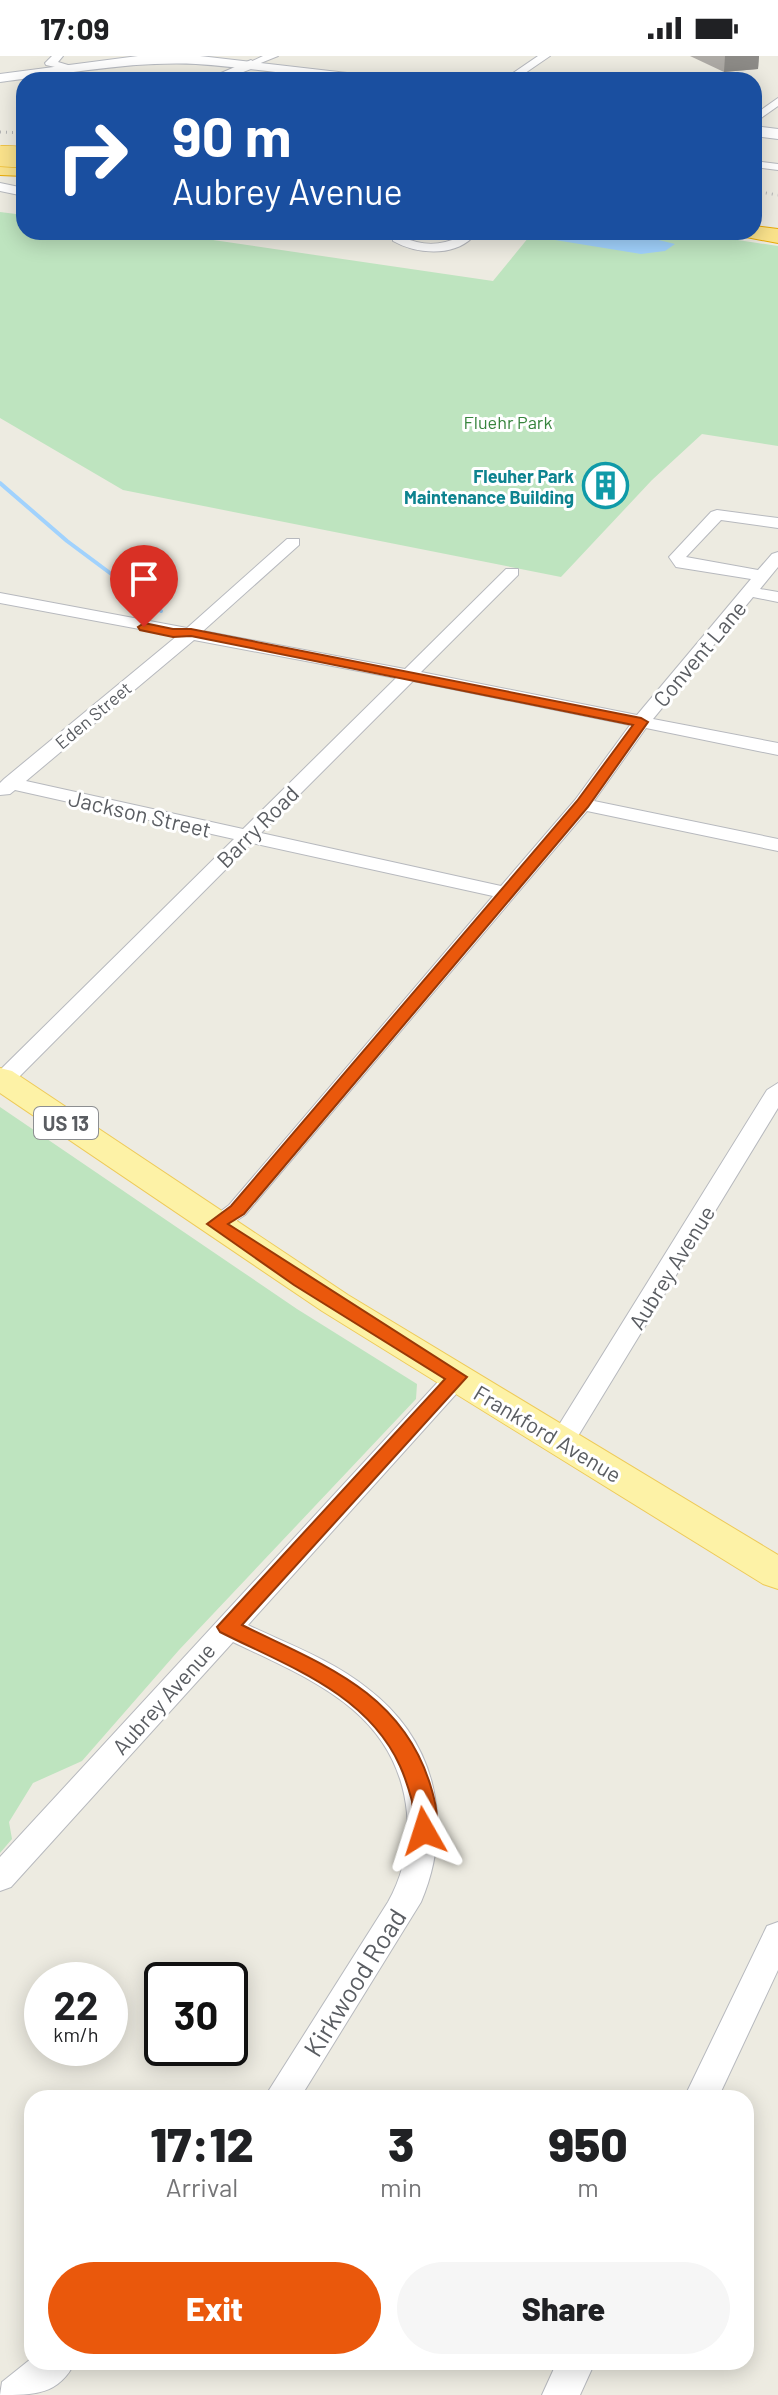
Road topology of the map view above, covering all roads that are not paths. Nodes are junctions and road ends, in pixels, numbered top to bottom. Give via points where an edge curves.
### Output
1 (58, 56) edge
2 (273, 56) edge
3 (545, 56) edge
4 (177, 60) junction
5 (251, 64) junction
6 (73, 68) junction
7 (50, 71) junction
8 (43, 72) edge
9 (217, 72) edge
10 (231, 72) edge
11 (312, 72) edge
12 (520, 72) edge
13 (778, 101) edge
14 (762, 114) edge
15 (400, 240) edge
16 (463, 240) edge
17 (778, 523) edge
18 (293, 542) dead end
19 (778, 557) edge
20 (512, 572) dead end
21 (757, 584) junction
22 (778, 597) edge
23 (0, 598) edge
24 (191, 633) junction
25 (409, 675) junction
26 (641, 722) junction
27 (778, 749) edge
28 (5, 788) edge
29 (582, 804) junction
30 (247, 837) junction
31 (778, 845) edge
32 (504, 893) junction
33 (2, 1079) edge
34 (778, 1090) edge
35 (216, 1224) junction
36 (457, 1377) junction
37 (562, 1441) junction
38 (778, 1574) edge
39 (228, 1627) junction
40 (0, 1878) edge
41 (778, 1935) edge
42 (286, 2090) edge
43 (705, 2090) edge
44 (46, 2370) edge
45 (572, 2370) edge
46 (15, 2395) edge
47 (561, 2395) edge

1 - 6 street via 50,63
1 - 7 street via 41,62
2 - 5 street
3 - 12 street
4 - 5 main road
4 - 6 main road
4 - 9 main road
5 - 10 street
5 - 11 main road
6 - 7 main road
7 - 8 main road
13 - 14 street
15 - 16 street via 428,246
17 - 21 street via 717,515 677,557 682,564
18 - 24 street, Eden Street
19 - 21 street, Convent Lane
20 - 25 street, Barry Road
21 - 22 street
21 - 26 street, Convent Lane
23 - 24 street
24 - 25 street
24 - 28 street, Eden Street
25 - 26 street
25 - 30 street, Barry Road
26 - 27 street
26 - 29 street, Convent Lane
28 - 30 street, Jackson Street
29 - 31 street
29 - 32 street, Convent Lane
30 - 32 street, Jackson Street
30 - 33 street, Barry Road
32 - 35 street, Convent Lane via 237,1210
33 - 35 main road, Frankford Avenue / US 13
34 - 37 street, Aubrey Avenue
35 - 36 main road, Frankford Avenue / US 13
36 - 37 main road, Frankford Avenue / US 13
36 - 39 street, Aubrey Avenue
37 - 38 main road, Frankford Avenue / US 13
39 - 40 street, Aubrey Avenue
39 - 42 street, Kirkwood Road via 341,1684 370,1707 397,1736 424,1803 420,1860 406,1900
41 - 43 street
44 - 46 street
45 - 47 street

